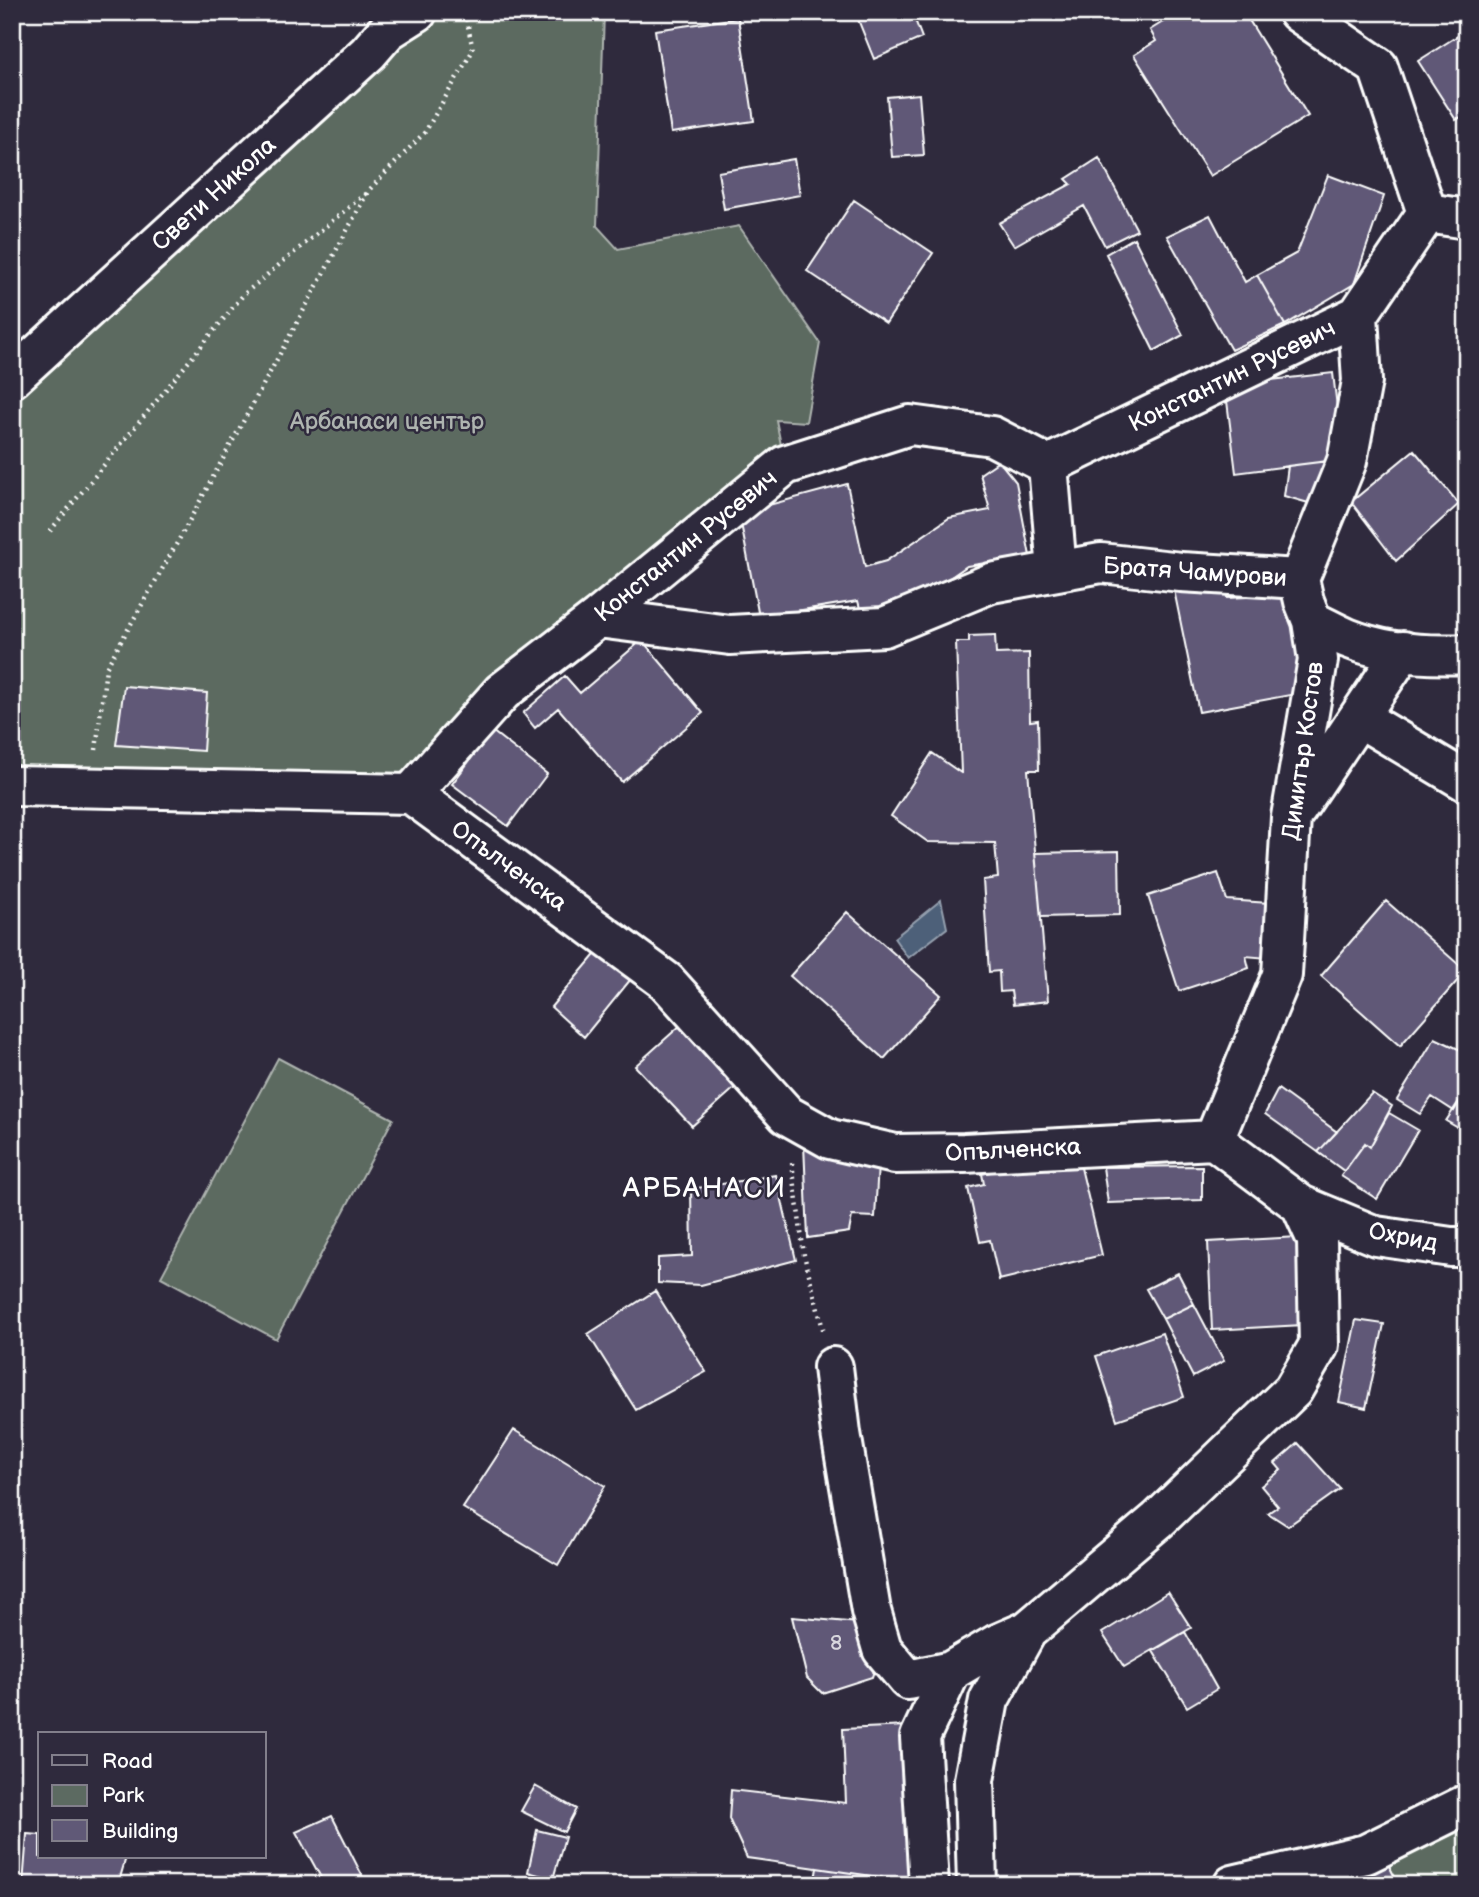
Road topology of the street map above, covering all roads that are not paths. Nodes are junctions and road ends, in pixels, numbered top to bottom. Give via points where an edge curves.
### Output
1 (1298, 12) edge
2 (392, 19) edge
3 (1427, 213) junction
4 (1467, 219) edge
5 (1358, 315) junction
6 (12, 378) edge
7 (1048, 465) junction
8 (1057, 571) junction
9 (1299, 579) junction
10 (598, 618) junction
11 (1312, 621) junction
12 (1403, 651) junction
13 (1467, 654) edge
14 (1360, 718) junction
15 (1467, 782) edge
16 (12, 786) edge
17 (411, 794) junction
18 (1292, 817) junction
19 (1214, 1140) junction
20 (1301, 1205) junction
21 (1467, 1247) edge
22 (833, 1367) road end
23 (1027, 1631) junction
24 (951, 1671) junction
25 (1467, 1804) edge
26 (929, 1885) edge
27 (977, 1885) edge
28 (1233, 1885) edge

1 - 3 street via 1378,67
2 - 6 street, Свети Никола via 368,53
3 - 4 street
3 - 5 street
5 - 7 street, Константин Русевич
5 - 9 street via 1362,381 1348,461
7 - 8 street
7 - 10 street, Константин Русевич via 992,436 910,425 785,465
8 - 9 street, Братя Чамурови via 1101,564
8 - 10 street, Братя Чамурови via 990,583 884,627 730,635
9 - 11 street, Димитър Костов
10 - 17 street, Константин Русевич via 502,692
11 - 12 street via 1347,638
11 - 18 street, Димитър Костов via 1318,660
12 - 13 street
12 - 14 street
14 - 15 street
14 - 18 street
16 - 17 street
17 - 19 street, Опълченска via 666,981 787,1115 830,1139 895,1153
18 - 19 street, Димитър Костов via 1282,975
19 - 20 street
20 - 21 street, Охрид via 1376,1236
20 - 23 street via 1317,1240 1319,1345 1293,1390 1158,1520
22 - 24 street via 871,1611 882,1648 908,1680
23 - 24 street
23 - 27 street via 989,1700 974,1780
24 - 26 street via 920,1737
25 - 28 street via 1366,1854

